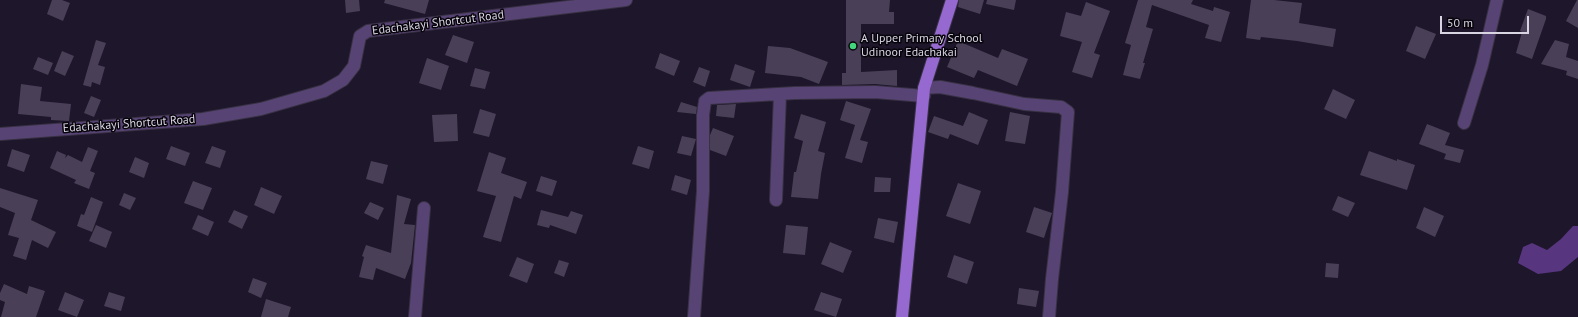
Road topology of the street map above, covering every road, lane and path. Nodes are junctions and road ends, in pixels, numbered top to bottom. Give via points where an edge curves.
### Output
1 (626, 0) edge
2 (952, 0) edge
3 (1497, 0) edge
4 (924, 92) junction
5 (780, 94) junction
6 (1464, 123) dead end
7 (0, 134) edge
8 (776, 200) dead end
9 (424, 208) dead end
10 (415, 317) edge
11 (694, 317) edge
12 (902, 317) edge
13 (1049, 317) edge

1 - 7 street, Edachakayi Shortcut Road via 368,31 360,36 354,66 343,80 324,91 261,109 203,119
2 - 4 main road
3 - 6 street via 1482,65
4 - 5 street
4 - 12 main road
4 - 13 street via 940,87 1024,104 1061,107 1068,112
5 - 8 street
5 - 11 street via 710,98 705,101 703,191
9 - 10 street

